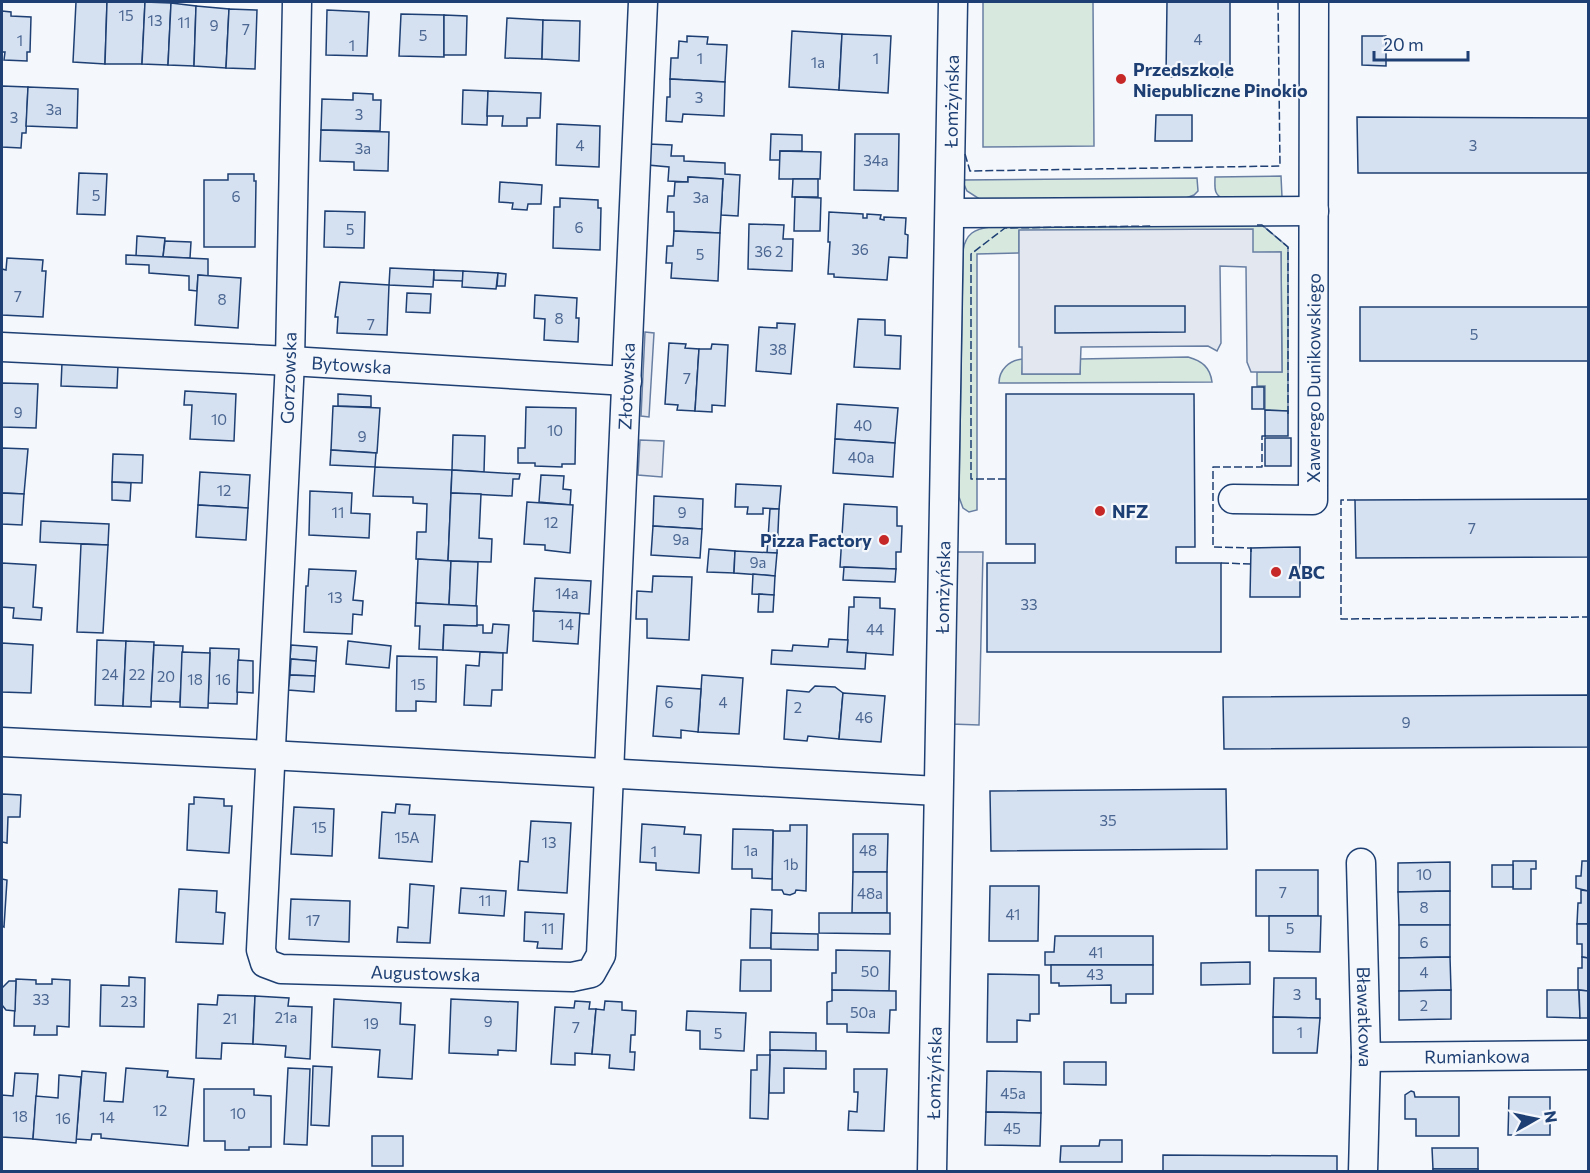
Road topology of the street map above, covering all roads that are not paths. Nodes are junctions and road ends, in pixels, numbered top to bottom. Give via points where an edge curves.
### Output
1 (297, 2) edge
2 (643, 2) edge
3 (953, 2) edge
4 (1314, 2) edge
5 (1314, 211) junction
6 (950, 213) junction
7 (2, 347) edge
8 (290, 361) junction
9 (627, 381) junction
10 (1233, 499) dead end
11 (2, 742) edge
12 (269, 754) junction
13 (609, 772) junction
14 (938, 791) junction
15 (1361, 863) dead end
16 (1588, 1055) edge
17 (1366, 1057) junction
18 (932, 1172) edge
19 (1363, 1172) edge

1 - 8 street, Gorzowska
2 - 9 street, Złotowska
3 - 6 street, Łomżyńska
4 - 5 street, Xawerego Dunikowskiego
5 - 6 street
5 - 10 street, Xawerego Dunikowskiego via 1313,500
6 - 14 street, Łomżyńska
7 - 8 street, Bytowska
8 - 9 street, Bytowska
8 - 12 street, Gorzowska
9 - 13 street, Złotowska
11 - 12 street
12 - 13 street
12 - 13 street, Augustowska via 261,950 265,963 282,969 572,977 591,973 601,955
13 - 14 street
14 - 18 street, Łomżyńska
15 - 17 street, Bławatkowa
16 - 17 street, Rumiankowa
17 - 19 street, Bławatkowa

